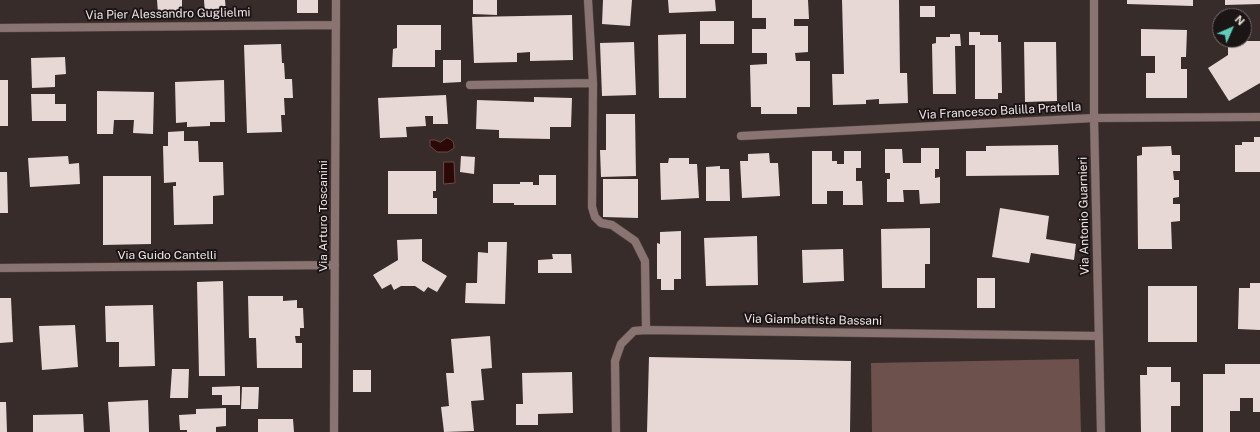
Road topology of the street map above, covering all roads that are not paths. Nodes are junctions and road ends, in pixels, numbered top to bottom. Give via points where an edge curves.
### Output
1 (336, 0) edge
2 (588, 0) edge
3 (1094, 0) edge
4 (336, 25) junction
5 (0, 28) edge
6 (592, 83) junction
7 (470, 85) dead end
8 (1260, 117) edge
9 (1094, 118) junction
10 (741, 136) dead end
11 (335, 265) junction
12 (0, 268) edge
13 (646, 330) junction
14 (1099, 336) junction
15 (334, 432) edge
16 (616, 432) edge
17 (1101, 432) edge

1 - 4 street, Via Arturo Toscanini
2 - 6 street
3 - 9 street, Via Antonio Guarnieri
4 - 5 street, Via Pier Alessandro Guglielmi
4 - 11 street, Via Arturo Toscanini
6 - 7 street
6 - 13 street via 592,207 595,217 602,223 612,225 635,241 645,261
8 - 9 street, Via Francesco Balilla Pratella
9 - 10 street, Via Francesco Balilla Pratella
9 - 14 street, Via Antonio Guarnieri
11 - 12 street, Via Guido Cantelli
11 - 15 street, Via Arturo Toscanini
13 - 14 street, Via Giambattista Bassani
13 - 16 street, Via Giambattista Bassani via 634,331 621,344 615,361
14 - 17 street, Via Antonio Guarnieri

